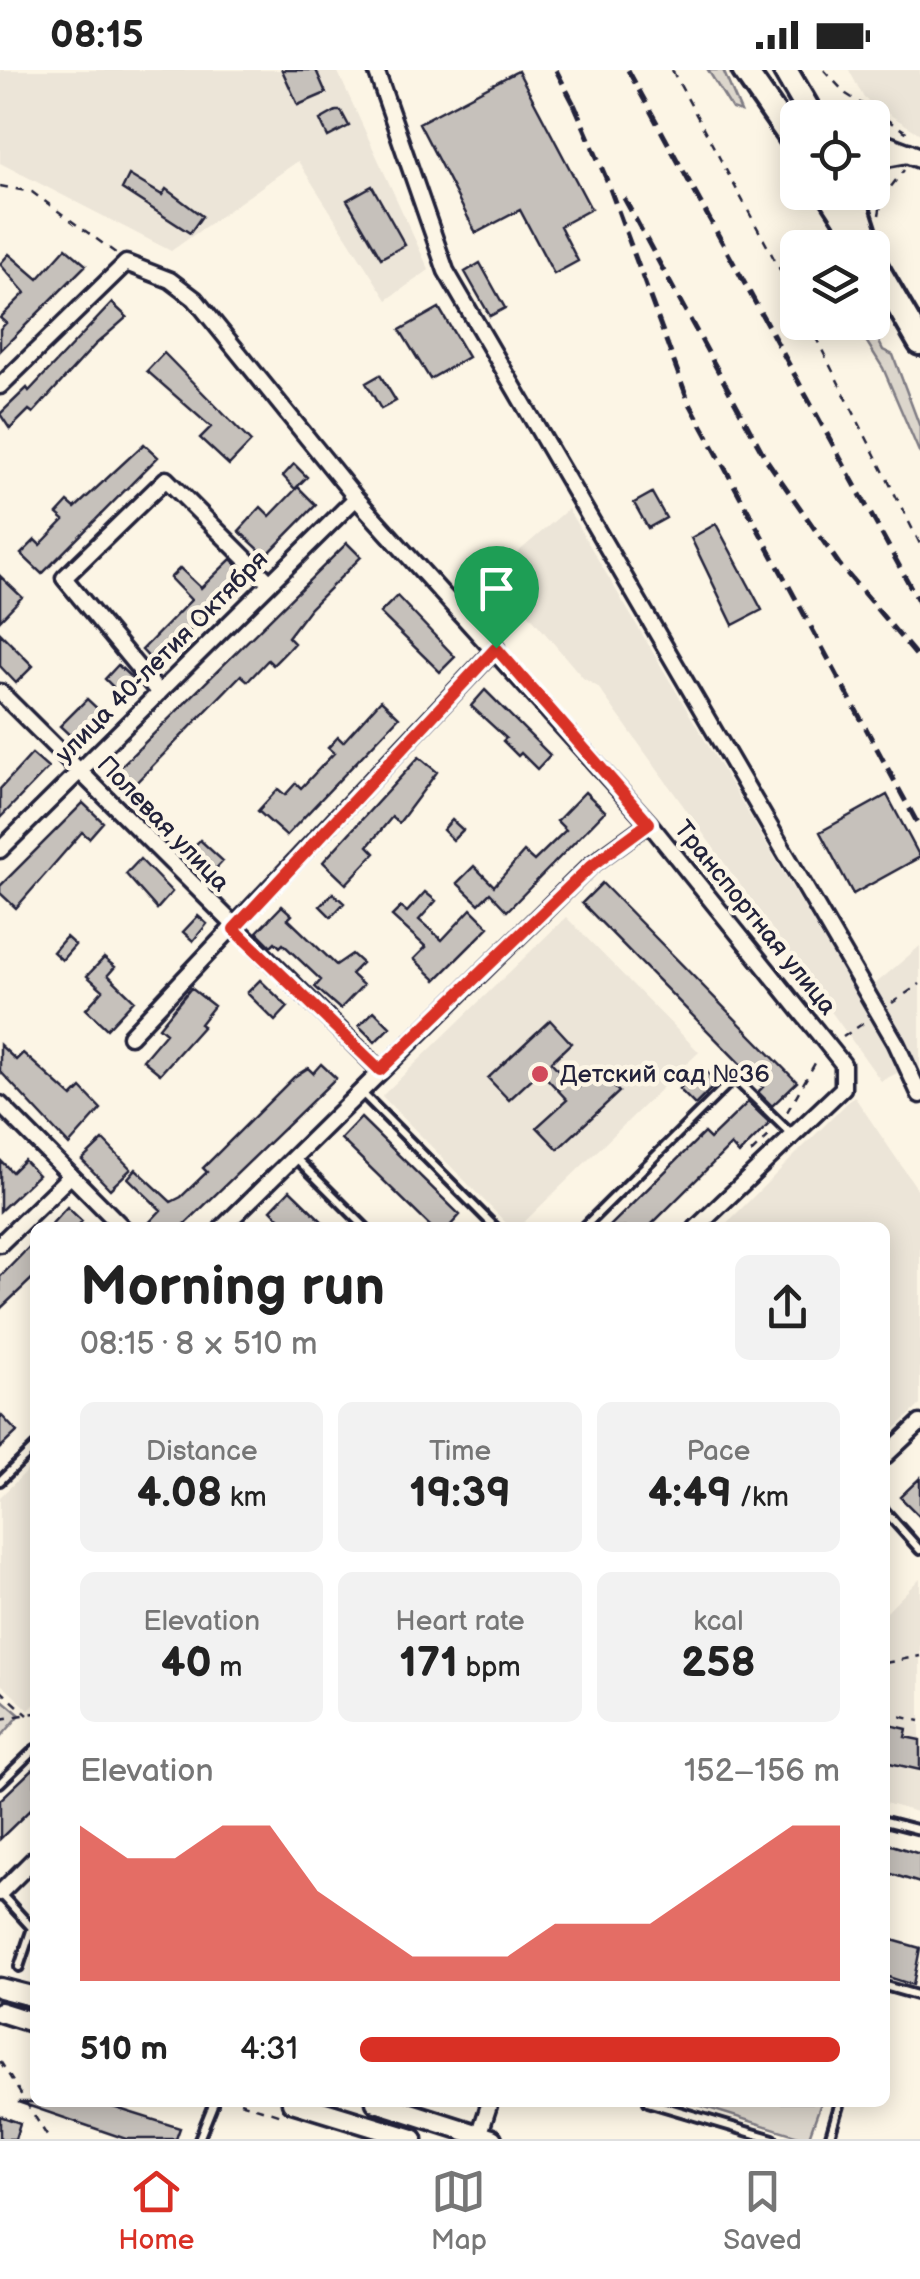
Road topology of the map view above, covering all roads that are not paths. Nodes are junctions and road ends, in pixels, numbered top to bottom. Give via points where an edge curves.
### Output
1 (376, 70) edge
2 (744, 70) edge
3 (785, 70) edge
4 (802, 100) edge
5 (770, 109) junction
6 (780, 112) edge
7 (780, 123) edge
8 (890, 146) edge
9 (917, 156) edge
10 (890, 157) edge
11 (890, 291) edge
12 (920, 343) edge
13 (0, 386) edge
14 (356, 498) junction
15 (269, 582) junction
16 (496, 648) junction
17 (0, 692) edge
18 (158, 692) junction
19 (80, 771) junction
20 (649, 823) junction
21 (0, 850) edge
22 (234, 929) junction
23 (130, 1036) dead end
24 (380, 1070) junction
25 (360, 1091) junction
26 (920, 1095) edge
27 (0, 1104) edge
28 (792, 1136) junction
29 (296, 1157) junction
30 (69, 1177) junction
31 (117, 1222) edge
32 (230, 1222) edge
33 (360, 1222) edge
34 (490, 1222) edge
35 (589, 1222) edge
36 (702, 1222) edge
37 (0, 1244) edge
38 (920, 1424) edge
39 (890, 1451) edge
40 (30, 1452) edge
41 (1, 1478) edge
42 (890, 1517) edge
43 (920, 1550) edge
44 (30, 1754) edge
45 (0, 1784) edge
46 (890, 1822) edge
47 (920, 1830) edge
48 (30, 1863) edge
49 (0, 1893) edge
50 (30, 1926) edge
51 (30, 1934) edge
52 (19, 1967) dead end
53 (890, 1987) edge
54 (0, 1988) edge
55 (920, 1996) edge
56 (30, 1997) edge
57 (0, 2012) edge
58 (30, 2021) edge
59 (212, 2107) edge
60 (308, 2107) edge
61 (391, 2107) edge
62 (489, 2107) edge
63 (665, 2107) edge
64 (839, 2107) edge
65 (200, 2137) edge
66 (483, 2138) edge
67 (215, 2139) edge
68 (412, 2139) edge
69 (772, 2139) edge
70 (830, 2139) edge

1 - 26 street via 446,271 896,1043
2 - 5 main road
3 - 4 main road
5 - 6 street
5 - 7 main road
8 - 9 street
9 - 10 street
11 - 12 main road
13 - 14 street, Транспортная улица via 126,263 170,280 195,299
14 - 15 street, улица 40-летия Октября
14 - 16 street, Транспортная улица
15 - 18 street, улица 40-летия Октября
15 - 18 street via 166,480 64,578
16 - 20 street, Транспортная улица
16 - 22 street
17 - 19 street, Полевая улица
18 - 19 street, улица 40-летия Октября
19 - 21 street, улица 40-летия Октября
19 - 22 street, Полевая улица
20 - 24 street via 592,865
20 - 28 street, Транспортная улица via 843,1064 843,1088
22 - 23 street
22 - 24 street, Полевая улица
24 - 25 street
25 - 29 street
25 - 34 lane
27 - 30 street
28 - 35 lane via 734,1078
28 - 36 street
29 - 32 street
29 - 33 lane
30 - 31 street
30 - 37 street
38 - 39 street
40 - 41 lane
42 - 43 lane
44 - 45 lane
46 - 47 lane
48 - 49 street
49 - 50 lane
51 - 52 lane
53 - 55 lane
54 - 56 street
57 - 58 street
59 - 65 lane
60 - 68 street
61 - 66 street
62 - 66 street
63 - 69 lane
64 - 70 lane
65 - 67 lane

